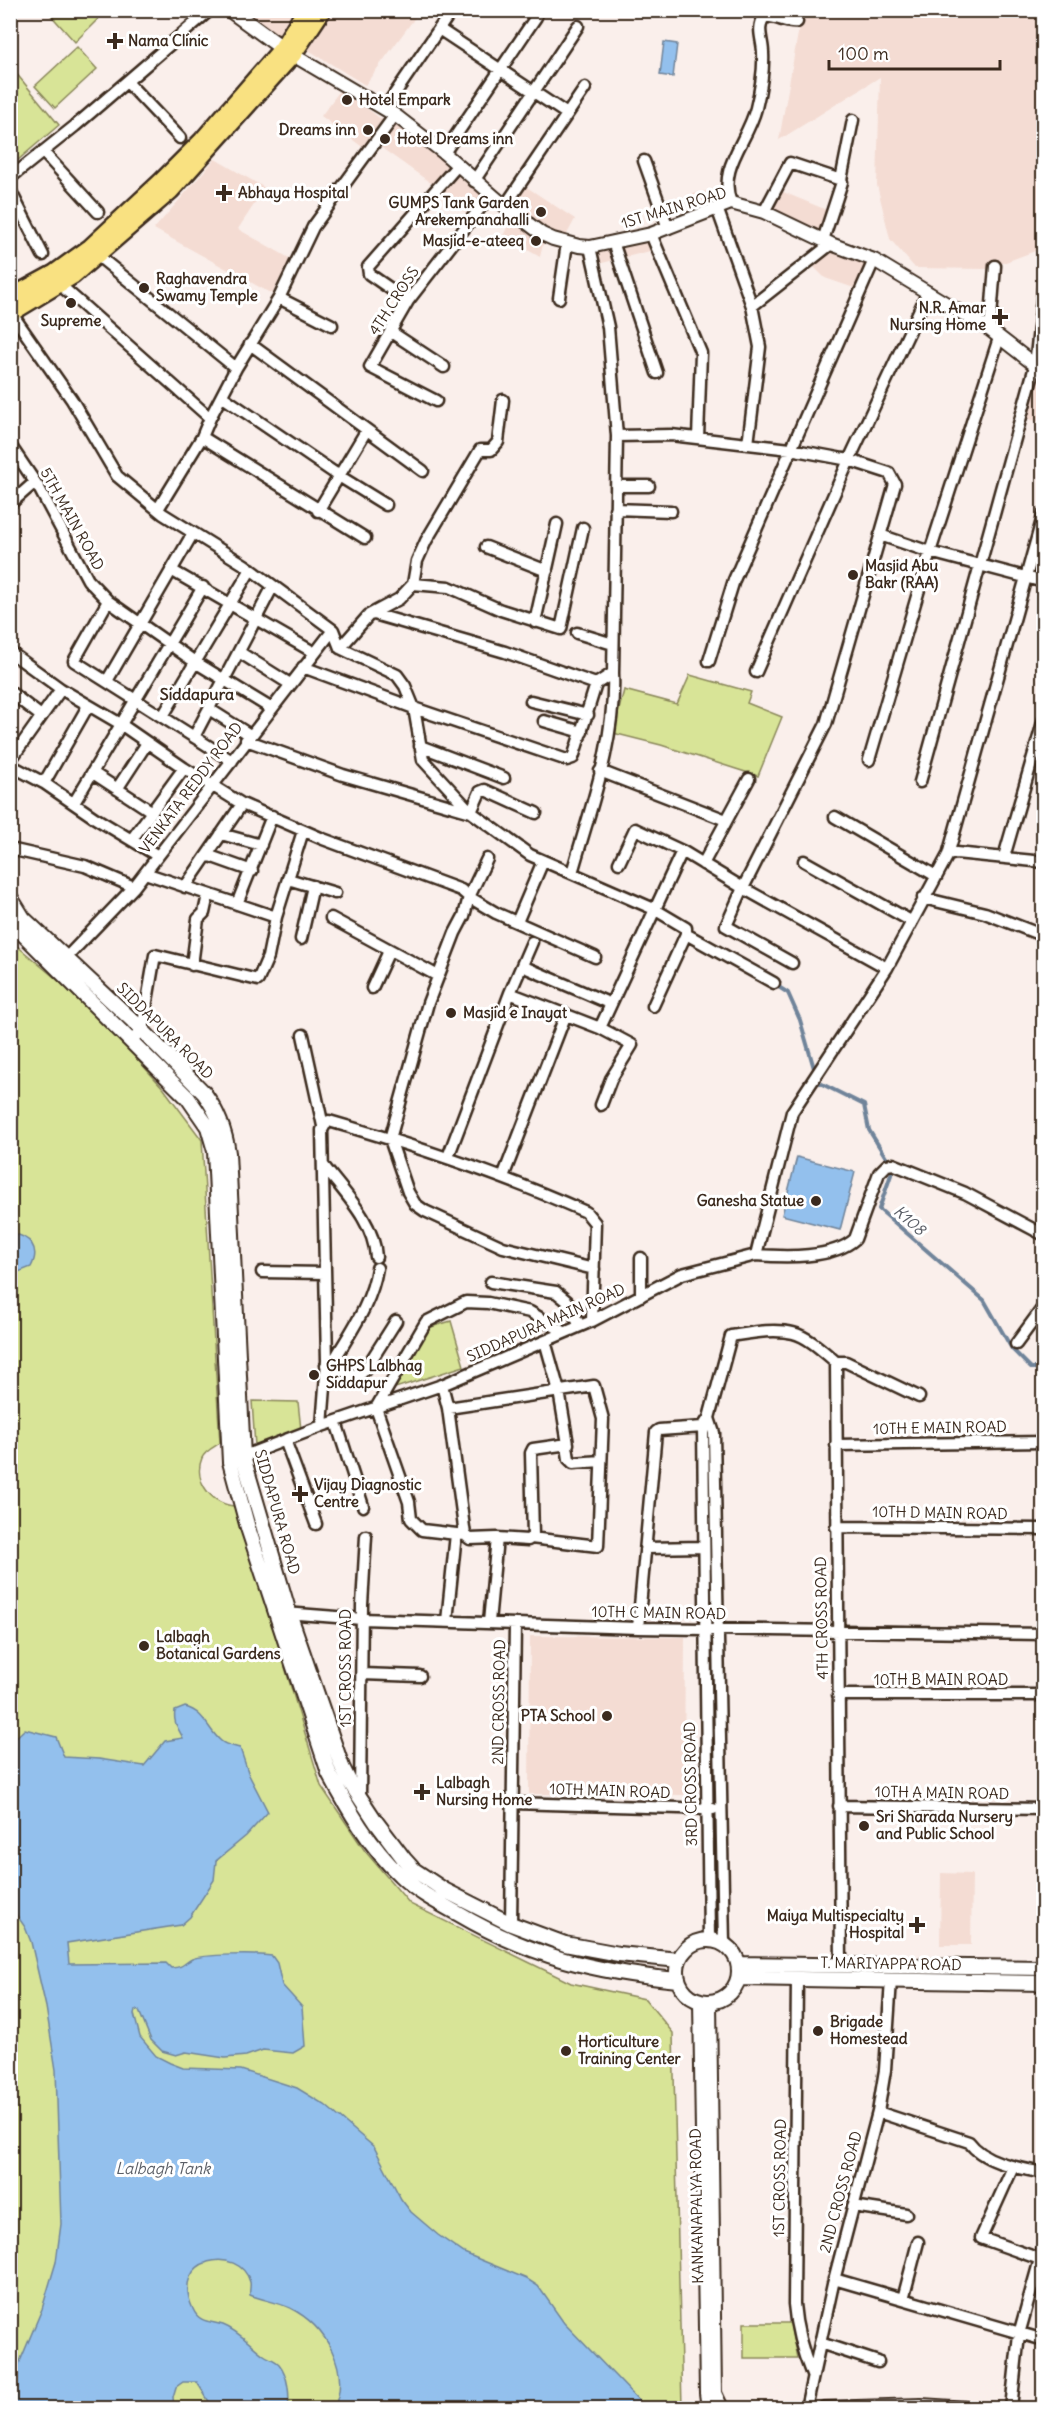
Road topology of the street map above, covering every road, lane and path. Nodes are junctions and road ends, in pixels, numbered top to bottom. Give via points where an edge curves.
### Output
1 (210, 10) edge
2 (230, 10) edge
3 (304, 10) edge
4 (323, 10) edge
5 (452, 10) edge
6 (536, 17) dead end
7 (797, 22) dead end
8 (578, 26) dead end
9 (438, 29) junction
10 (287, 52) junction
11 (500, 69) junction
12 (127, 81) junction
13 (585, 88) dead end
14 (534, 92) junction
15 (390, 111) junction
16 (567, 114) junction
17 (853, 120) dead end
18 (180, 138) dead end
19 (43, 152) junction
20 (444, 153) junction
21 (644, 160) dead end
22 (457, 166) junction
23 (10, 178) edge
24 (841, 180) junction
25 (474, 181) junction
26 (10, 190) edge
27 (490, 194) junction
28 (731, 203) junction
29 (506, 206) junction
30 (717, 208) junction
31 (98, 212) dead end
32 (764, 212) junction
33 (668, 228) junction
34 (651, 234) junction
35 (614, 242) junction
36 (827, 242) junction
37 (567, 243) junction
38 (590, 247) junction
39 (43, 255) dead end
40 (97, 255) junction
41 (874, 260) junction
42 (995, 266) dead end
43 (1044, 280) edge
44 (58, 284) junction
45 (928, 292) junction
46 (10, 297) edge
47 (279, 298) junction
48 (559, 298) dead end
49 (408, 301) junction
50 (752, 306) junction
51 (11, 314) edge
52 (332, 325) dead end
53 (391, 332) junction
54 (994, 334) junction
55 (250, 344) junction
56 (444, 367) dead end
57 (236, 368) junction
58 (1040, 369) edge
59 (657, 373) dead end
60 (222, 397) junction
61 (503, 400) dead end
62 (436, 401) dead end
63 (210, 418) junction
64 (366, 431) junction
65 (202, 436) junction
66 (617, 436) junction
67 (698, 438) junction
68 (748, 444) junction
69 (10, 445) edge
70 (790, 449) junction
71 (849, 460) junction
72 (423, 471) dead end
73 (339, 476) junction
74 (35, 482) junction
75 (616, 486) junction
76 (649, 486) dead end
77 (10, 504) edge
78 (387, 505) dead end
79 (158, 509) junction
80 (615, 509) junction
81 (318, 511) junction
82 (671, 511) dead end
83 (1044, 513) edge
84 (557, 524) dead end
85 (583, 528) dead end
86 (193, 533) junction
87 (880, 535) junction
88 (364, 538) dead end
89 (486, 548) dead end
90 (930, 552) junction
91 (980, 564) junction
92 (250, 569) junction
93 (171, 570) junction
94 (547, 570) junction
95 (1024, 576) junction
96 (1044, 582) edge
97 (413, 584) junction
98 (273, 586) junction
99 (203, 587) junction
100 (108, 602) junction
101 (230, 604) junction
102 (369, 615) junction
103 (255, 620) junction
104 (535, 622) junction
105 (141, 624) junction
106 (333, 630) junction
107 (577, 633) dead end
108 (170, 643) junction
109 (613, 644) junction
110 (340, 648) junction
111 (10, 652) edge
112 (239, 652) junction
113 (315, 653) junction
114 (709, 661) dead end
115 (195, 662) junction
116 (303, 667) junction
117 (756, 672) dead end
118 (613, 674) junction
119 (225, 680) junction
120 (107, 681) junction
121 (290, 684) junction
122 (596, 684) junction
123 (61, 689) junction
124 (10, 692) edge
125 (136, 699) junction
126 (531, 700) dead end
127 (88, 706) junction
128 (414, 708) junction
129 (272, 709) junction
130 (208, 710) junction
131 (588, 715) junction
132 (41, 716) junction
133 (163, 717) junction
134 (1044, 719) edge
135 (544, 721) dead end
136 (119, 723) junction
137 (582, 732) junction
138 (194, 736) junction
139 (248, 737) junction
140 (10, 738) edge
141 (147, 743) junction
142 (21, 746) junction
143 (420, 746) junction
144 (869, 760) dead end
145 (232, 761) junction
146 (10, 763) edge
147 (184, 768) junction
148 (600, 771) junction
149 (93, 772) junction
150 (504, 778) dead end
151 (749, 779) dead end
152 (920, 782) dead end
153 (44, 783) junction
154 (212, 786) junction
155 (117, 789) junction
156 (74, 802) junction
157 (242, 804) junction
158 (151, 812) junction
159 (471, 812) junction
160 (536, 813) dead end
161 (272, 816) junction
162 (835, 817) dead end
163 (726, 820) junction
164 (303, 831) junction
165 (221, 834) junction
166 (132, 840) junction
167 (261, 845) junction
168 (10, 849) edge
169 (682, 851) junction
170 (207, 855) junction
171 (948, 855) junction
172 (158, 856) junction
173 (1004, 857) junction
174 (487, 859) dead end
175 (543, 861) junction
176 (804, 861) dead end
177 (1044, 862) edge
178 (620, 863) dead end
179 (702, 864) junction
180 (252, 871) junction
181 (145, 873) junction
182 (572, 873) junction
183 (936, 876) junction
184 (288, 879) junction
185 (314, 886) junction
186 (134, 887) junction
187 (185, 887) junction
188 (743, 888) junction
189 (335, 893) dead end
190 (208, 895) junction
191 (10, 897) edge
192 (469, 897) junction
193 (923, 898) junction
194 (237, 904) junction
195 (654, 909) junction
196 (276, 917) junction
197 (331, 918) dead end
198 (10, 921) edge
199 (910, 921) junction
200 (517, 922) junction
201 (686, 934) junction
202 (1044, 936) edge
203 (301, 939) dead end
204 (532, 942) dead end
205 (389, 951) junction
206 (595, 957) dead end
207 (66, 958) junction
208 (792, 963) dead end
209 (192, 965) junction
210 (522, 966) dead end
211 (887, 968) junction
212 (438, 976) junction
213 (774, 983) dead end
214 (372, 988) dead end
215 (512, 994) dead end
216 (611, 1004) junction
217 (653, 1006) dead end
218 (566, 1014) junction
219 (600, 1028) junction
220 (142, 1030) junction
221 (303, 1035) dead end
222 (131, 1041) junction
223 (601, 1105) dead end
224 (323, 1126) junction
225 (390, 1139) junction
226 (448, 1157) junction
227 (322, 1165) junction
228 (503, 1177) junction
229 (1044, 1235) edge
230 (756, 1255) junction
231 (641, 1258) dead end
232 (594, 1269) junction
233 (262, 1272) dead end
234 (325, 1273) junction
235 (491, 1282) dead end
236 (641, 1296) junction
237 (1044, 1306) edge
238 (396, 1321) dead end
239 (592, 1321) junction
240 (580, 1326) junction
241 (564, 1332) junction
242 (545, 1341) junction
243 (1016, 1344) dead end
244 (836, 1362) junction
245 (330, 1364) junction
246 (442, 1385) junction
247 (559, 1391) junction
248 (920, 1397) dead end
249 (375, 1408) junction
250 (448, 1408) junction
251 (336, 1422) junction
252 (706, 1423) junction
253 (322, 1426) junction
254 (285, 1440) junction
255 (1044, 1442) edge
256 (836, 1445) junction
257 (567, 1446) junction
258 (236, 1459) junction
259 (601, 1461) junction
260 (363, 1506) dead end
261 (316, 1524) dead end
262 (836, 1527) junction
263 (1044, 1529) edge
264 (460, 1535) junction
265 (366, 1536) dead end
266 (497, 1538) junction
267 (531, 1538) junction
268 (703, 1547) junction
269 (646, 1548) junction
270 (282, 1613) junction
271 (362, 1619) junction
272 (447, 1621) junction
273 (489, 1622) junction
274 (515, 1624) junction
275 (638, 1628) junction
276 (704, 1628) junction
277 (717, 1628) junction
278 (837, 1631) junction
279 (1044, 1634) edge
280 (362, 1674) junction
281 (420, 1676) dead end
282 (838, 1695) junction
283 (1044, 1695) edge
284 (360, 1799) junction
285 (513, 1803) junction
286 (839, 1806) junction
287 (707, 1809) junction
288 (721, 1809) junction
289 (1044, 1809) edge
290 (511, 1924) junction
291 (709, 1940) junction
292 (723, 1944) junction
293 (679, 1960) junction
294 (841, 1965) junction
295 (1044, 1968) edge
296 (738, 1971) junction
297 (797, 1979) junction
298 (678, 1980) junction
299 (891, 1980) junction
300 (1044, 1983) edge
301 (705, 2002) junction
302 (878, 2112) junction
303 (1012, 2167) junction
304 (1044, 2173) edge
305 (853, 2206) junction
306 (906, 2214) dead end
307 (918, 2242) dead end
308 (1044, 2245) edge
309 (1040, 2259) junction
310 (834, 2279) junction
311 (903, 2299) junction
312 (1019, 2334) junction
313 (1044, 2340) edge
314 (820, 2343) junction
315 (878, 2362) dead end
316 (812, 2375) junction
317 (865, 2407) edge
318 (921, 2407) edge
319 (708, 2409) edge
320 (722, 2409) edge
321 (806, 2409) edge
322 (824, 2409) edge
323 (968, 2409) edge
324 (1011, 2409) edge

1 - 12 street
2 - 10 main road
3 - 10 main road
4 - 10 main road
5 - 9 street
6 - 11 street
7 - 28 street via 769,16 761,21 760,87 756,109 728,168
8 - 14 street
9 - 11 street
9 - 15 street
10 - 15 street, 1ST MAIN ROAD
10 - 40 main road via 171,191
10 - 46 main road via 112,227 54,273
11 - 14 street
11 - 20 street
12 - 18 street
12 - 19 street
13 - 16 street
14 - 16 street
14 - 25 street
15 - 20 street, 1ST MAIN ROAD
15 - 47 street via 313,227
16 - 29 street
17 - 24 street
19 - 23 street
19 - 31 street
20 - 22 street, 1ST MAIN ROAD
21 - 33 street
22 - 25 street, 1ST MAIN ROAD
22 - 49 street via 368,267 369,274
24 - 32 street via 789,164
24 - 36 street
25 - 27 street, 1ST MAIN ROAD
26 - 39 street
27 - 29 street, 1ST MAIN ROAD
27 - 49 street, 4TH CROSS
28 - 30 street, 1ST MAIN ROAD
28 - 32 street, 1ST MAIN ROAD
29 - 37 street, 1ST MAIN ROAD via 542,234
30 - 33 street, 1ST MAIN ROAD
30 - 50 street
32 - 36 street, 1ST MAIN ROAD
33 - 34 street, 1ST MAIN ROAD
34 - 35 street, 1ST MAIN ROAD
34 - 67 street via 701,353
35 - 38 street, 1ST MAIN ROAD
35 - 59 street
36 - 41 street, 1ST MAIN ROAD
36 - 50 street
37 - 38 street, 1ST MAIN ROAD
37 - 48 street
38 - 66 street via 608,327
40 - 44 main road
40 - 57 street
41 - 45 street, 1ST MAIN ROAD
41 - 70 street
42 - 54 street
43 - 58 street
44 - 51 main road
44 - 63 street
45 - 54 street, 1ST MAIN ROAD
45 - 71 street
47 - 52 street
47 - 55 street
49 - 53 street, 4TH CROSS
50 - 68 street via 760,347
51 - 79 street via 72,400 117,476
53 - 56 street
53 - 62 street, 4TH CROSS via 370,367
54 - 58 street, 1ST MAIN ROAD
54 - 90 street
55 - 57 street
55 - 64 street
57 - 60 street
58 - 91 street
60 - 63 street
60 - 73 street
61 - 97 street via 498,442 491,450 480,450 426,541
63 - 65 street
64 - 72 street
64 - 73 street
65 - 79 street
65 - 81 street
66 - 67 street
66 - 75 street
67 - 68 street
68 - 70 street
69 - 74 street, 5TH MAIN ROAD
70 - 71 street
70 - 114 street via 734,580
71 - 87 street via 893,478 895,484
71 - 117 street
73 - 78 street
73 - 81 street
74 - 77 street
74 - 100 street, 5TH MAIN ROAD via 88,580
75 - 76 street
75 - 80 street
79 - 86 street
80 - 82 street
80 - 109 street
81 - 88 street
83 - 95 street
84 - 94 street
85 - 104 street via 561,629
86 - 92 street
86 - 93 street
87 - 90 street
87 - 188 street via 826,724
89 - 94 street
90 - 91 street
90 - 144 street
91 - 95 street
91 - 152 street
92 - 98 street
92 - 101 street
93 - 99 street
93 - 105 street
94 - 104 street
95 - 96 street
95 - 171 street
97 - 102 street via 399,599
97 - 104 street via 449,587
98 - 103 street
98 - 106 street
99 - 101 street
99 - 108 street
100 - 105 street, 5TH MAIN ROAD
100 - 120 street via 74,661
101 - 103 street
101 - 115 street
102 - 110 street
102 - 122 street via 505,652
103 - 112 street
103 - 113 street
105 - 108 street, 5TH MAIN ROAD
105 - 120 street
106 - 110 street
106 - 113 street, VENKATA REDDY ROAD
107 - 109 street
108 - 115 street, 5TH MAIN ROAD
108 - 125 street
109 - 118 street
110 - 128 street via 396,675
111 - 123 street
112 - 119 street
112 - 121 street
113 - 116 street, VENKATA REDDY ROAD
115 - 119 street, 5TH MAIN ROAD
115 - 133 street
116 - 121 street, VENKATA REDDY ROAD
116 - 128 street
118 - 122 street
118 - 148 street via 615,702
119 - 129 street, 5TH MAIN ROAD
119 - 130 street
120 - 125 street
121 - 129 street, VENKATA REDDY ROAD
122 - 131 street
123 - 127 street
123 - 132 street
124 - 132 street
125 - 133 street
125 - 136 street
126 - 131 street
127 - 136 street
127 - 153 street
128 - 137 street via 567,760 575,756
128 - 143 street
129 - 139 street, VENKATA REDDY ROAD
130 - 138 street
130 - 139 street
131 - 137 street
132 - 142 street
133 - 138 street
134 - 173 street
135 - 137 street
136 - 141 street
136 - 149 street
138 - 145 street
139 - 145 street, VENKATA REDDY ROAD
139 - 159 street via 343,775
140 - 142 street
141 - 147 street
141 - 155 street
142 - 146 street
143 - 150 street
143 - 159 street via 423,760
145 - 154 street, VENKATA REDDY ROAD
146 - 153 street
147 - 154 street
147 - 158 street
148 - 163 street
148 - 182 street
149 - 155 street
149 - 156 street
151 - 163 street
153 - 156 street
154 - 157 street
154 - 172 street, VENKATA REDDY ROAD
155 - 158 street
156 - 166 street
157 - 161 street
157 - 165 street
158 - 166 street
159 - 160 street via 480,792 485,790
159 - 175 street
161 - 164 street
161 - 167 street
162 - 183 street
163 - 179 street
164 - 184 street
164 - 192 street via 461,890
165 - 167 street
165 - 170 street
166 - 172 street
167 - 180 street
168 - 186 street via 85,866
169 - 178 street via 635,830
169 - 179 street
169 - 195 street
170 - 180 street
170 - 187 street
171 - 173 street
171 - 183 street
172 - 181 street, VENKATA REDDY ROAD
173 - 177 street
174 - 192 street
175 - 182 street
175 - 200 street
176 - 199 street
179 - 188 street
180 - 194 street
181 - 186 street, VENKATA REDDY ROAD
181 - 187 street
182 - 195 street
183 - 193 street
184 - 185 street
184 - 196 street
185 - 189 street
185 - 203 street
186 - 207 street, VENKATA REDDY ROAD
187 - 190 street
188 - 208 street via 726,926
188 - 211 street
190 - 194 street
190 - 209 street via 204,914 198,919
191 - 207 main road, SIDDAPURA ROAD via 23,918
192 - 200 street
192 - 212 street
193 - 199 street
193 - 202 street via 985,913
194 - 196 street
195 - 201 street via 686,928
195 - 216 street
196 - 209 street via 268,957 258,980
197 - 205 street
198 - 222 main road, SIDDAPURA ROAD
199 - 211 street
200 - 206 street
201 - 213 street
201 - 217 street
204 - 226 street
205 - 212 street
205 - 214 street
207 - 220 main road, SIDDAPURA ROAD
209 - 220 street via 155,955
210 - 216 street
211 - 230 street via 792,1112
212 - 225 street
215 - 218 street
216 - 219 street
218 - 219 street
218 - 228 street
219 - 223 street via 632,1045 611,1079
220 - 222 street
220 - 258 main road, SIDDAPURA ROAD via 204,1093 225,1134
221 - 224 street
222 - 258 main road, SIDDAPURA ROAD via 194,1105 208,1127 215,1150
224 - 225 street via 329,1121
224 - 227 street
225 - 226 street
225 - 232 street via 408,1192 425,1211 503,1247
226 - 228 street
227 - 234 street
227 - 245 street via 367,1224 377,1263 369,1301
228 - 232 street via 586,1212 595,1223
229 - 230 street, SIDDAPURA MAIN ROAD via 965,1193 893,1164 879,1173 855,1239 847,1246 785,1257
230 - 236 street, SIDDAPURA MAIN ROAD via 682,1274
231 - 236 street
232 - 239 street
233 - 234 street
234 - 245 street
235 - 240 street via 556,1293 567,1301
236 - 239 street, SIDDAPURA MAIN ROAD
237 - 243 street
238 - 245 street via 358,1376
239 - 240 street, SIDDAPURA MAIN ROAD
240 - 241 street, SIDDAPURA MAIN ROAD
241 - 242 street, SIDDAPURA MAIN ROAD
241 - 249 street via 530,1312 466,1302 426,1322
242 - 246 street, SIDDAPURA MAIN ROAD
242 - 247 street
244 - 248 street via 846,1362
244 - 252 street via 793,1333 731,1336
244 - 256 street, 4TH CROSS ROAD
245 - 253 street
246 - 249 street, SIDDAPURA MAIN ROAD
246 - 250 street
247 - 250 street
247 - 257 street
247 - 259 street via 594,1386 603,1419
249 - 251 street, SIDDAPURA MAIN ROAD
249 - 264 street via 409,1502 411,1519 422,1530
250 - 264 street
251 - 253 street, SIDDAPURA MAIN ROAD
251 - 260 street
252 - 268 street, 3RD CROSS ROAD
252 - 269 street via 656,1432
252 - 277 street via 714,1433
253 - 254 street, SIDDAPURA MAIN ROAD
254 - 258 street, SIDDAPURA MAIN ROAD
254 - 261 street
255 - 256 street, 10TH E MAIN ROAD
256 - 262 street, 4TH CROSS ROAD
257 - 259 street via 573,1463
257 - 267 street via 533,1449
258 - 270 main road, SIDDAPURA ROAD
259 - 267 street via 598,1545
262 - 263 street, 10TH D MAIN ROAD
262 - 278 street, 4TH CROSS ROAD
264 - 266 street via 470,1539
264 - 272 street
265 - 271 street, 1ST CROSS ROAD
266 - 267 street
266 - 273 street, 2ND CROSS ROAD
268 - 269 street
268 - 276 street, 3RD CROSS ROAD
269 - 275 street
270 - 271 street, 10TH C MAIN ROAD
270 - 284 main road, SIDDAPURA ROAD via 342,1767
270 - 298 main road, SIDDAPURA ROAD via 329,1773 366,1834 399,1874 470,1921 528,1949 588,1967
271 - 272 street, 10TH C MAIN ROAD
271 - 280 street, 1ST CROSS ROAD
272 - 273 street, 10TH C MAIN ROAD
273 - 274 street, 10TH C MAIN ROAD
274 - 275 street, 10TH C MAIN ROAD
274 - 285 street, 2ND CROSS ROAD
275 - 276 street, 10TH C MAIN ROAD
276 - 277 street, 10TH C MAIN ROAD
276 - 287 street, 3RD CROSS ROAD
277 - 278 street, 10TH C MAIN ROAD
277 - 288 street
278 - 279 street, 10TH C MAIN ROAD
278 - 282 street, 4TH CROSS ROAD
280 - 281 street
280 - 284 street, 1ST CROSS ROAD
282 - 283 street, 10TH B MAIN ROAD
282 - 286 street, 4TH CROSS ROAD
284 - 290 main road, SIDDAPURA ROAD via 414,1870
285 - 287 street, 10TH MAIN ROAD
285 - 290 street, 2ND CROSS ROAD
286 - 289 street, 10TH A MAIN ROAD
286 - 294 street, 4TH CROSS ROAD
287 - 288 street, 10TH MAIN ROAD
287 - 291 street, 3RD CROSS ROAD
288 - 292 street
290 - 293 main road, SIDDAPURA ROAD via 590,1950
291 - 292 main road
291 - 293 main road via 691,1945
292 - 296 main road via 734,1954
293 - 298 main road
294 - 295 main road, T. MARIYAPPA ROAD
294 - 296 main road, T. MARIYAPPA ROAD
296 - 297 main road, T. MARIYAPPA ROAD
296 - 301 main road via 728,1995
297 - 299 main road, T. MARIYAPPA ROAD
297 - 316 street, 1ST CROSS ROAD via 794,2304 800,2346
298 - 301 main road via 683,1990
299 - 300 main road, T. MARIYAPPA ROAD
299 - 302 street, 2ND CROSS ROAD
301 - 319 street, KANKANAPALYA ROAD
301 - 320 street, KANKANAPALYA ROAD via 715,2393
302 - 303 street via 969,2142 975,2150
302 - 305 street, 2ND CROSS ROAD
303 - 304 street
303 - 309 street via 981,2238
305 - 306 street
305 - 310 street, 2ND CROSS ROAD
307 - 311 street
308 - 309 street
309 - 312 street
310 - 311 street
310 - 314 street, 2ND CROSS ROAD
311 - 312 street
312 - 313 street
312 - 324 street
314 - 315 street
314 - 316 street, 2ND CROSS ROAD
316 - 321 street, 2ND CROSS ROAD
317 - 318 street
317 - 322 street
318 - 323 street

